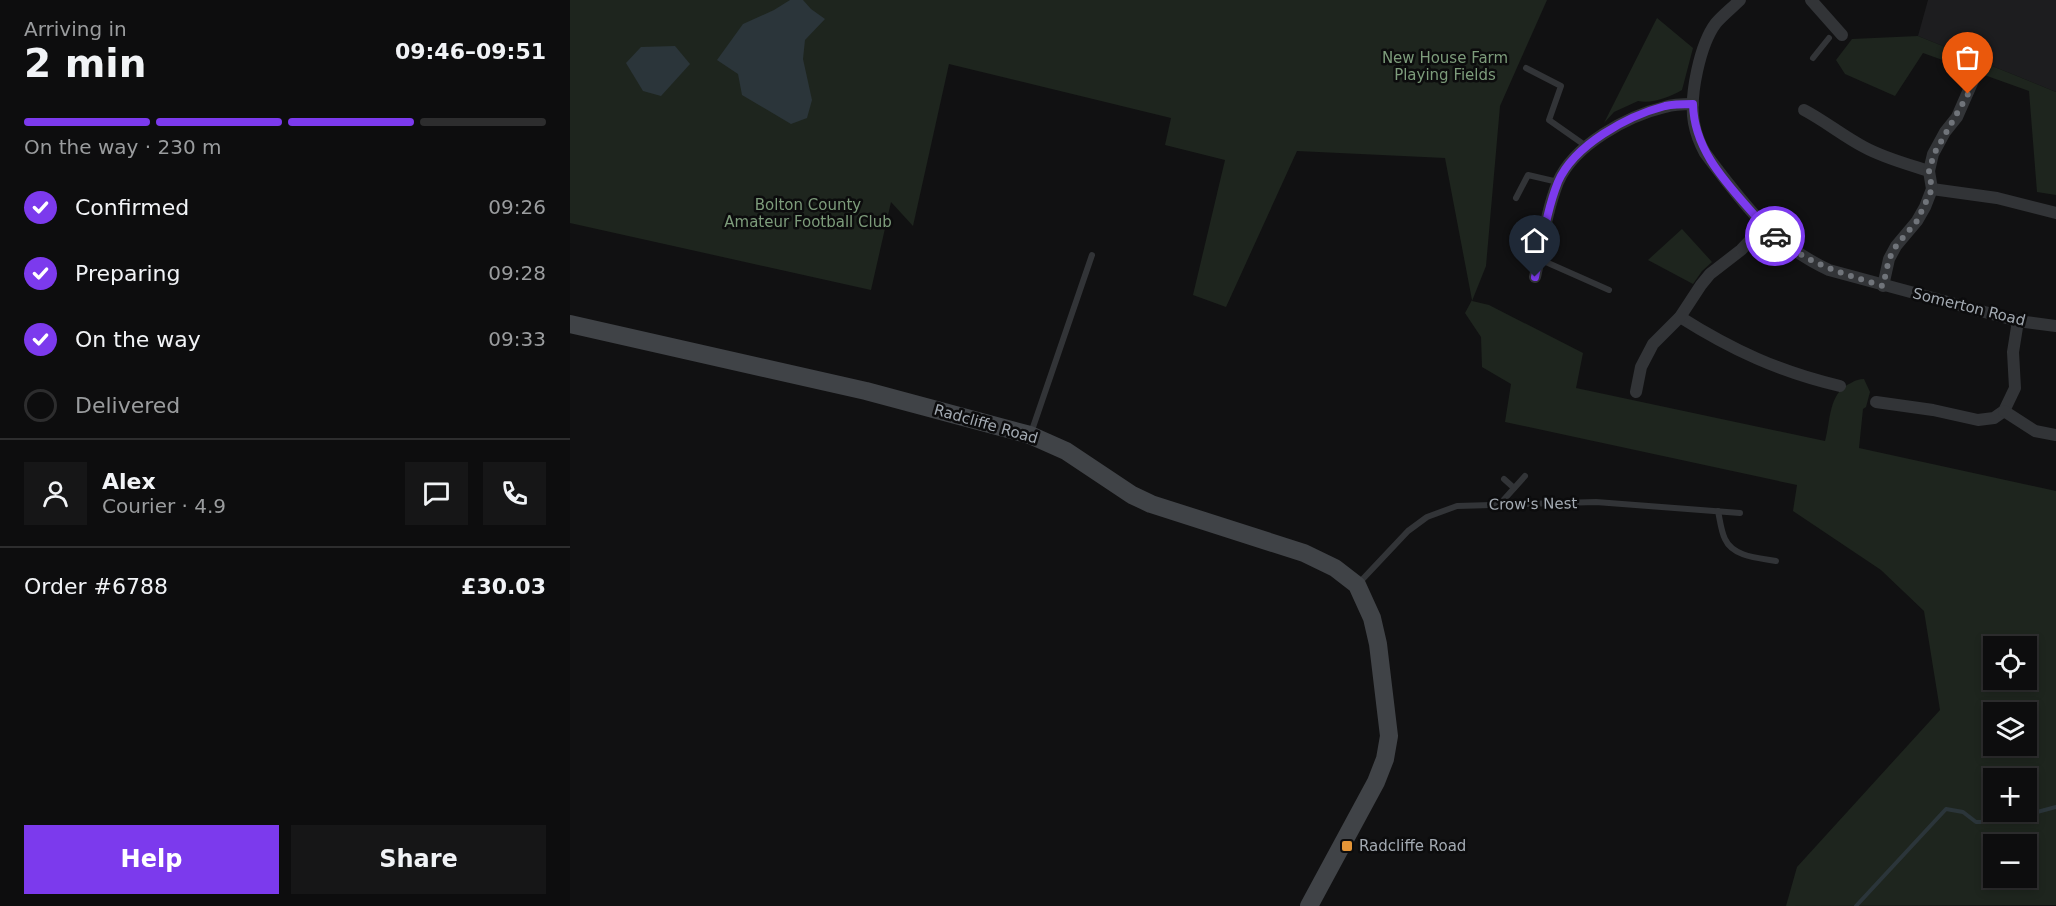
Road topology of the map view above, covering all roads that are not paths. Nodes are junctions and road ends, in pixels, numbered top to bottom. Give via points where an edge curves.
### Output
1 (1739, 0) edge
2 (1811, 0) edge
3 (1836, 34) joint
4 (1813, 58) dead end
5 (1526, 68) dead end
6 (1975, 76) dead end
7 (1693, 104) junction
8 (1804, 110) dead end
9 (1586, 146) junction
10 (1929, 171) junction
11 (1558, 182) junction
12 (1932, 189) junction
13 (1516, 198) dead end
14 (2056, 213) edge
15 (1764, 226) junction
16 (1092, 255) dead end
17 (1539, 258) junction
18 (1535, 277) dead end
19 (1883, 286) junction
20 (1609, 290) dead end
21 (1680, 317) junction
22 (2018, 321) junction
23 (570, 324) edge
24 (2056, 326) edge
25 (1633, 384) dead end
26 (1831, 388) dead end
27 (1884, 399) dead end
28 (2004, 411) junction
29 (1030, 435) junction
30 (2056, 435) edge
31 (1525, 476) dead end
32 (1504, 479) dead end
33 (1514, 488) junction
34 (1499, 505) junction
35 (1718, 511) junction
36 (1740, 513) dead end
37 (1776, 561) dead end
38 (1357, 585) junction
39 (1309, 906) edge

1 - 7 street, Somerton Road via 1716,23 1706,41
2 - 3 street
3 - 4 lane
5 - 9 lane via 1561,86 1549,120
6 - 10 street via 1963,92 1957,117 1937,147
7 - 9 street via 1665,106 1642,114
7 - 15 street, Somerton Road via 1695,129 1705,153
8 - 10 street via 1836,134 1883,156
9 - 11 street
10 - 12 street
11 - 13 lane via 1528,175
11 - 17 street
12 - 14 street via 2042,205
12 - 19 street via 1917,221 1889,259
15 - 19 street, Somerton Road via 1806,259
15 - 21 street via 1710,274
16 - 29 lane
17 - 18 street
17 - 20 lane
19 - 22 street, Somerton Road
21 - 25 street via 1648,352
21 - 26 street via 1744,354
22 - 24 street, Somerton Road
22 - 28 street via 2013,352 2015,388
23 - 29 main road, Radcliffe Road via 867,391
27 - 28 street via 1978,420 1994,418
28 - 30 street via 2035,430
29 - 38 main road, Radcliffe Road via 1066,451 1132,495 1304,552
31 - 33 lane
32 - 33 lane
33 - 34 lane
34 - 35 lane, Crow's Nest via 1596,502
34 - 38 lane, Crow's Nest via 1457,506 1426,517
35 - 36 lane, Crow's Nest
35 - 37 lane via 1725,541 1732,548 1740,554
38 - 39 main road, Radcliffe Road via 1372,618 1378,644 1389,736 1376,782

